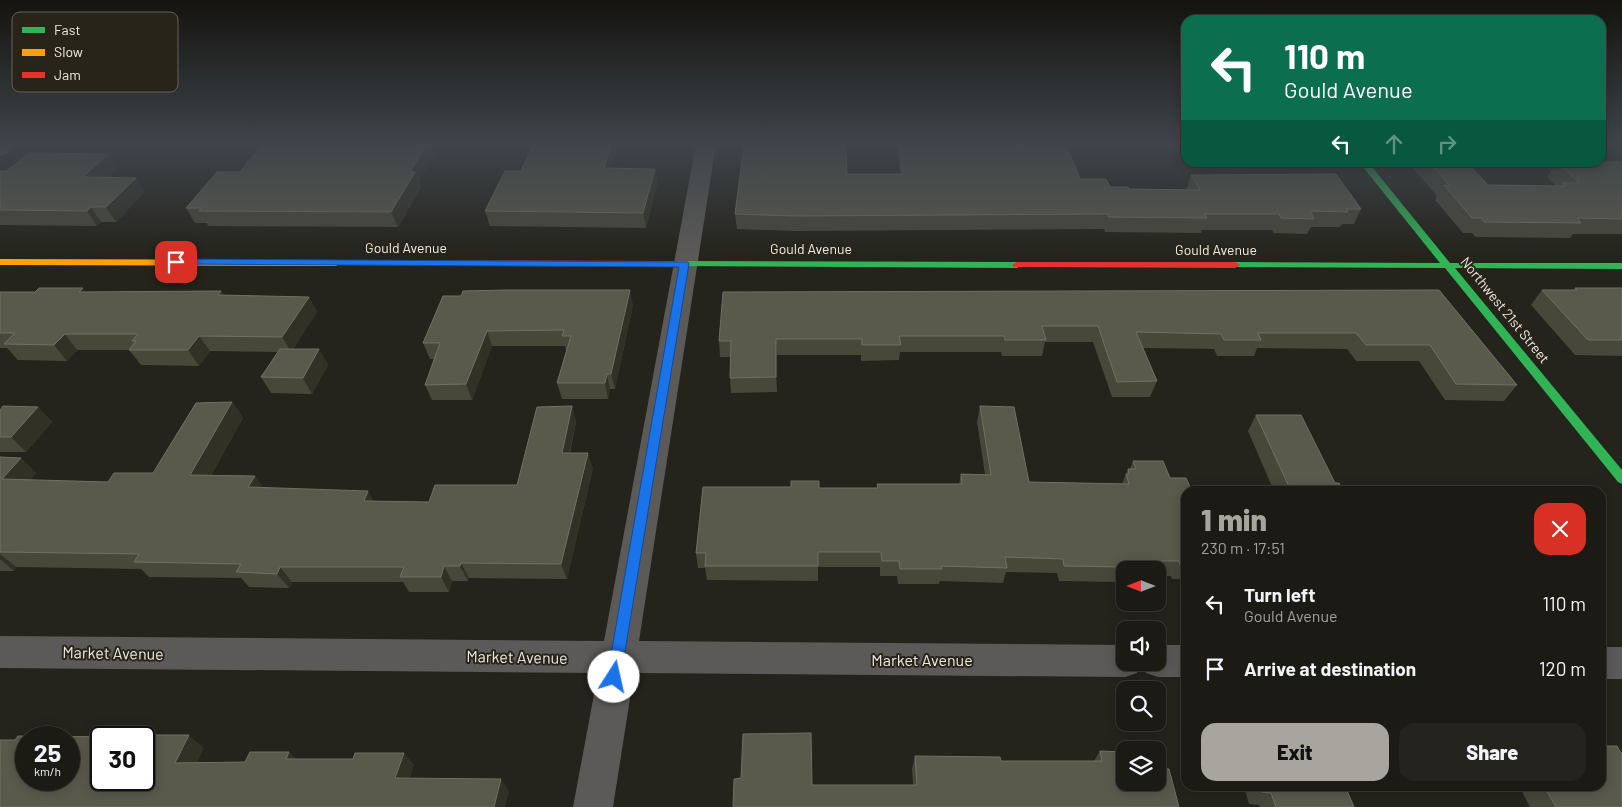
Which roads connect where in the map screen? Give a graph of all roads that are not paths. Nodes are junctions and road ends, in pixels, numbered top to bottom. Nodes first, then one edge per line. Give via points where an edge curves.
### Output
1 (699, 182) edge
2 (1379, 182) edge
3 (0, 262) edge
4 (684, 264) junction
5 (1449, 266) junction
6 (1622, 266) edge
7 (1622, 479) edge
8 (0, 652) edge
9 (618, 658) junction
10 (1116, 661) edge
11 (1166, 661) edge
12 (1181, 661) edge
13 (1606, 663) edge
14 (1622, 663) edge
15 (593, 807) edge

1 - 4 street
2 - 5 street, Northwest 21st Street
3 - 4 street, Gould Avenue
4 - 5 street, Gould Avenue
4 - 9 street
5 - 6 street, Gould Avenue
5 - 7 street, Northwest 21st Street
8 - 9 street, Market Avenue
9 - 10 street, Market Avenue
9 - 15 street
11 - 12 street
13 - 14 street

